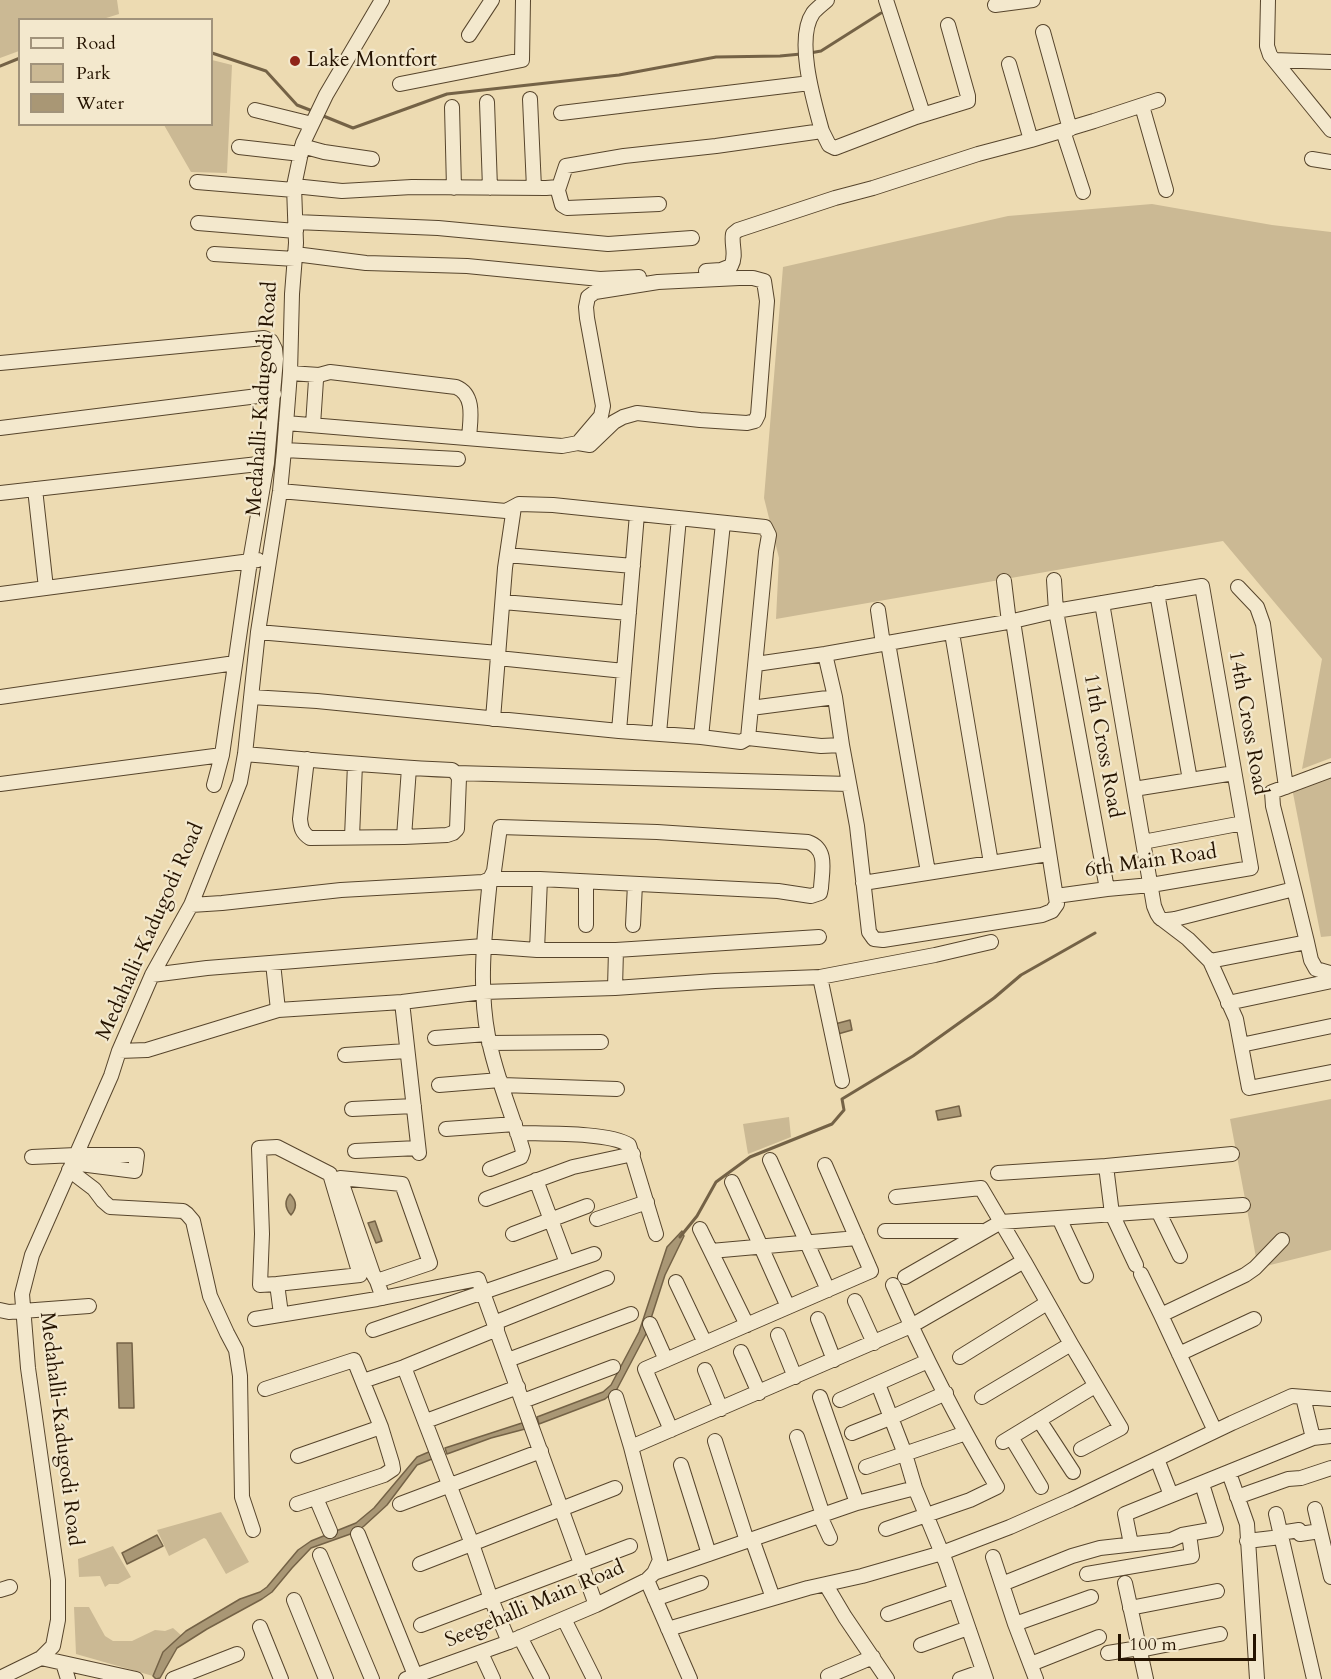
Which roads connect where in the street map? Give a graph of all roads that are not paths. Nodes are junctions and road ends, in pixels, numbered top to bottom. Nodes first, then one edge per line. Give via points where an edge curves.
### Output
1 (382, 0) edge
2 (492, 0) edge
3 (523, 0) edge
4 (827, 0) edge
5 (886, 0) edge
6 (1033, 0) edge
7 (1268, 0) edge
8 (994, 5) dead end
9 (948, 25) dead end
10 (1043, 32) dead end
11 (469, 35) dead end
12 (1274, 60) junction
13 (1331, 62) edge
14 (1009, 64) dead end
15 (810, 83) junction
16 (400, 84) dead end
17 (530, 99) dead end
18 (1158, 100) dead end
19 (487, 102) dead end
20 (1142, 106) junction
21 (452, 107) dead end
22 (1315, 109) junction
23 (1331, 109) edge
24 (255, 110) dead end
25 (561, 113) dead end
26 (923, 114) junction
27 (312, 124) junction
28 (1066, 130) junction
29 (1331, 130) edge
30 (822, 131) junction
31 (1031, 140) junction
32 (239, 147) dead end
33 (302, 150) junction
34 (372, 159) dead end
35 (1312, 159) dead end
36 (1331, 162) edge
37 (197, 182) dead end
38 (294, 188) junction
39 (454, 188) junction
40 (490, 188) junction
41 (534, 188) junction
42 (557, 188) junction
43 (1166, 190) dead end
44 (1083, 192) dead end
45 (659, 204) dead end
46 (198, 223) dead end
47 (296, 226) junction
48 (692, 237) dead end
49 (214, 254) dead end
50 (295, 256) junction
51 (0, 363) edge
52 (290, 373) junction
53 (320, 375) junction
54 (274, 394) junction
55 (286, 423) junction
56 (313, 425) junction
57 (0, 428) edge
58 (469, 438) junction
59 (578, 443) junction
60 (284, 450) junction
61 (458, 459) dead end
62 (267, 463) junction
63 (35, 489) junction
64 (280, 491) junction
65 (0, 493) edge
66 (514, 507) junction
67 (637, 514) junction
68 (679, 518) junction
69 (723, 523) junction
70 (507, 555) junction
71 (269, 558) junction
72 (250, 561) junction
73 (633, 566) junction
74 (1054, 580) dead end
75 (1004, 581) dead end
76 (1238, 587) dead end
77 (46, 588) junction
78 (1157, 593) junction
79 (0, 594) edge
80 (503, 602) junction
81 (1102, 603) junction
82 (878, 610) dead end
83 (1056, 611) junction
84 (629, 613) junction
85 (1011, 621) junction
86 (258, 632) junction
87 (952, 633) junction
88 (885, 643) junction
89 (825, 654) junction
90 (498, 655) junction
91 (235, 663) junction
92 (756, 664) junction
93 (624, 671) junction
94 (0, 697) edge
95 (251, 697) junction
96 (835, 697) junction
97 (751, 708) junction
98 (493, 719) junction
99 (619, 731) junction
100 (659, 733) junction
101 (701, 737) junction
102 (748, 738) junction
103 (842, 745) junction
104 (245, 754) junction
105 (222, 755) junction
106 (307, 759) junction
107 (355, 764) junction
108 (409, 768) junction
109 (1331, 770) edge
110 (456, 773) junction
111 (1234, 773) junction
112 (1190, 780) junction
113 (0, 784) edge
114 (849, 784) junction
115 (214, 785) dead end
116 (1286, 787) junction
117 (1134, 789) junction
118 (1243, 823) junction
119 (352, 837) junction
120 (404, 837) junction
121 (1143, 842) junction
122 (1048, 854) junction
123 (991, 863) junction
124 (1251, 868) joint
125 (928, 872) junction
126 (489, 879) junction
127 (540, 879) junction
128 (586, 882) junction
129 (863, 883) junction
130 (635, 884) junction
131 (1151, 885) junction
132 (1107, 889) junction
133 (1294, 889) junction
134 (1056, 896) junction
135 (191, 905) junction
136 (1163, 920) junction
137 (586, 925) dead end
138 (633, 925) dead end
139 (819, 937) dead end
140 (991, 942) dead end
141 (1307, 942) junction
142 (483, 946) junction
143 (537, 950) junction
144 (615, 950) junction
145 (1210, 961) junction
146 (273, 963) junction
147 (1331, 974) edge
148 (152, 975) junction
149 (820, 976) junction
150 (615, 988) junction
151 (483, 992) junction
152 (402, 1002) junction
153 (1228, 1003) junction
154 (278, 1011) junction
155 (1331, 1026) edge
156 (435, 1038) dead end
157 (488, 1038) junction
158 (601, 1042) dead end
159 (1241, 1045) junction
160 (407, 1051) junction
161 (119, 1052) junction
162 (345, 1055) dead end
163 (1331, 1072) edge
164 (842, 1081) dead end
165 (501, 1083) junction
166 (439, 1085) dead end
167 (617, 1089) dead end
168 (414, 1106) junction
169 (352, 1109) dead end
170 (516, 1128) junction
171 (446, 1129) dead end
172 (356, 1150) dead end
173 (633, 1154) junction
174 (1232, 1154) dead end
175 (32, 1157) dead end
176 (770, 1160) dead end
177 (72, 1162) junction
178 (825, 1165) dead end
179 (1106, 1166) junction
180 (490, 1169) dead end
181 (998, 1173) dead end
182 (536, 1180) junction
183 (732, 1182) dead end
184 (896, 1197) dead end
185 (486, 1199) dead end
186 (647, 1202) junction
187 (1243, 1205) dead end
188 (587, 1206) dead end
189 (1158, 1211) junction
190 (1112, 1214) junction
191 (1059, 1218) junction
192 (597, 1219) dead end
193 (551, 1220) junction
194 (1001, 1222) junction
195 (700, 1229) dead end
196 (885, 1231) dead end
197 (984, 1231) junction
198 (513, 1234) dead end
199 (656, 1234) dead end
200 (857, 1238) junction
201 (1282, 1240) dead end
202 (806, 1242) junction
203 (761, 1246) junction
204 (711, 1251) junction
205 (594, 1254) dead end
206 (1180, 1256) dead end
207 (1024, 1261) junction
208 (567, 1263) junction
209 (905, 1276) dead end
210 (1086, 1276) dead end
211 (607, 1278) dead end
212 (377, 1281) junction
213 (676, 1282) dead end
214 (277, 1284) junction
215 (893, 1285) dead end
216 (828, 1290) junction
217 (483, 1291) junction
218 (383, 1298) junction
219 (855, 1301) dead end
220 (1047, 1303) junction
221 (89, 1306) dead end
222 (788, 1307) junction
223 (0, 1310) edge
224 (23, 1311) junction
225 (281, 1314) junction
226 (631, 1314) dead end
227 (1161, 1315) junction
228 (255, 1319) dead end
229 (818, 1319) dead end
230 (1254, 1319) dead end
231 (650, 1324) dead end
232 (747, 1325) junction
233 (495, 1326) junction
234 (911, 1326) junction
235 (373, 1329) dead end
236 (778, 1335) dead end
237 (705, 1343) junction
238 (874, 1343) junction
239 (1071, 1344) junction
240 (741, 1352) dead end
241 (1179, 1354) junction
242 (960, 1357) dead end
243 (508, 1360) junction
244 (666, 1360) junction
245 (834, 1360) junction
246 (928, 1360) junction
247 (404, 1367) junction
248 (613, 1367) dead end
249 (705, 1370) dead end
250 (795, 1377) junction
251 (363, 1381) junction
252 (878, 1384) junction
253 (1095, 1386) junction
254 (518, 1387) junction
255 (265, 1389) dead end
256 (759, 1393) junction
257 (946, 1393) junction
258 (616, 1397) dead end
259 (982, 1397) dead end
260 (1303, 1397) junction
261 (820, 1398) dead end
262 (1331, 1399) edge
263 (840, 1400) dead end
264 (523, 1401) junction
265 (721, 1409) junction
266 (890, 1418) junction
267 (1039, 1420) junction
268 (426, 1421) junction
269 (381, 1428) junction
270 (672, 1430) junction
271 (1215, 1431) junction
272 (966, 1432) junction
273 (852, 1433) dead end
274 (1331, 1436) edge
275 (797, 1437) dead end
276 (1313, 1438) junction
277 (715, 1441) dead end
278 (631, 1447) junction
279 (1081, 1449) dead end
280 (541, 1451) junction
281 (905, 1454) junction
282 (298, 1456) dead end
283 (1157, 1459) junction
284 (681, 1465) dead end
285 (866, 1467) dead end
286 (1331, 1468) edge
287 (1073, 1472) dead end
288 (1228, 1473) junction
289 (1202, 1484) junction
290 (449, 1485) junction
291 (1041, 1487) dead end
292 (615, 1488) dead end
293 (915, 1488) junction
294 (1171, 1495) junction
295 (1237, 1497) junction
296 (316, 1498) junction
297 (857, 1503) junction
298 (297, 1504) dead end
299 (400, 1504) dead end
300 (562, 1509) junction
301 (1315, 1509) dead end
302 (927, 1514) junction
303 (1276, 1514) dead end
304 (822, 1515) junction
305 (253, 1530) dead end
306 (886, 1530) dead end
307 (330, 1531) dead end
308 (1320, 1531) junction
309 (358, 1534) dead end
310 (1188, 1534) junction
311 (1281, 1535) junction
312 (830, 1538) dead end
313 (750, 1540) junction
314 (1247, 1541) junction
315 (472, 1544) junction
316 (1131, 1544) junction
317 (630, 1546) dead end
318 (942, 1553) junction
319 (709, 1554) junction
320 (320, 1556) dead end
321 (993, 1557) dead end
322 (581, 1563) junction
323 (420, 1564) dead end
324 (1087, 1574) dead end
325 (1331, 1576) edge
326 (650, 1577) junction
327 (701, 1583) dead end
328 (1125, 1583) dead end
329 (826, 1584) junction
330 (1002, 1584) junction
331 (955, 1591) junction
332 (1217, 1591) dead end
333 (1091, 1597) dead end
334 (773, 1598) junction
335 (491, 1599) junction
336 (655, 1599) junction
337 (294, 1600) dead end
338 (597, 1605) junction
339 (1130, 1608) junction
340 (888, 1614) dead end
341 (564, 1619) junction
342 (1016, 1624) junction
343 (421, 1625) dead end
344 (260, 1627) dead end
345 (968, 1628) junction
346 (668, 1629) junction
347 (1220, 1634) dead end
348 (1099, 1637) dead end
349 (514, 1640) junction
350 (921, 1645) dead end
351 (1139, 1649) junction
352 (481, 1653) junction
353 (1108, 1653) dead end
354 (237, 1654) dead end
355 (873, 1657) junction
356 (41, 1658) junction
357 (63, 1663) junction
358 (1031, 1664) junction
359 (985, 1675) edge
360 (828, 1676) dead end
361 (416, 1677) edge
362 (0, 1678) edge
363 (68, 1679) edge
364 (136, 1679) edge
365 (173, 1679) edge
366 (281, 1679) edge
367 (326, 1679) edge
368 (372, 1679) edge
369 (493, 1679) edge
370 (542, 1679) edge
371 (594, 1679) edge
372 (690, 1679) edge
373 (887, 1679) edge
374 (960, 1679) edge
375 (1036, 1679) edge
376 (1146, 1679) edge
377 (1257, 1679) edge
378 (1314, 1679) edge

1 - 27 street, Medahalli-Kadugodi Road
2 - 11 street
3 - 16 street via 522,60
4 - 15 street via 813,12 805,37
5 - 26 street
6 - 8 street
7 - 12 street via 1267,46
9 - 26 street via 968,101
10 - 28 street
12 - 13 street
12 - 22 street
14 - 31 street
15 - 25 street
15 - 30 street
17 - 41 street
18 - 20 street
19 - 40 street
20 - 28 street
20 - 43 street
21 - 39 street
22 - 23 street
22 - 29 street
24 - 27 street
26 - 30 street via 835,148
27 - 33 street, Medahalli-Kadugodi Road
28 - 31 street
28 - 44 street
30 - 42 street via 574,164 566,166
31 - 50 street via 738,230 732,241 734,261 720,270 600,279
32 - 33 street
33 - 34 street
33 - 38 street, Medahalli-Kadugodi Road
35 - 36 street
37 - 38 street
38 - 39 street
38 - 47 street, Medahalli-Kadugodi Road
39 - 40 street
40 - 41 street
41 - 42 street
42 - 45 street via 562,205 570,208
46 - 47 street
47 - 48 street via 438,228 608,244
47 - 50 street, Medahalli-Kadugodi Road
49 - 50 street
50 - 52 street, Medahalli-Kadugodi Road
51 - 54 street via 264,338 272,341 275,348
52 - 53 street
52 - 55 street, Medahalli-Kadugodi Road
53 - 56 street via 316,380
53 - 58 street via 330,372 463,389 470,408
54 - 57 street
54 - 62 street
55 - 56 street
55 - 60 street, Medahalli-Kadugodi Road
56 - 58 street
58 - 59 street via 562,446
59 - 59 street via 590,445 614,422 637,413 755,421 767,301 764,281 739,278 658,282 595,292 588,297 587,318 603,406 601,416
60 - 61 street
60 - 64 street, Medahalli-Kadugodi Road
62 - 63 street
62 - 72 street
63 - 65 street
63 - 77 street
64 - 66 street via 506,511
64 - 71 street, Medahalli-Kadugodi Road
66 - 67 street via 553,505
66 - 70 street
67 - 68 street
67 - 73 street
68 - 69 street
68 - 100 street
69 - 92 street via 765,527 769,535
69 - 101 street
70 - 73 street
70 - 80 street
71 - 72 street
71 - 86 street, Medahalli-Kadugodi Road
72 - 77 street
72 - 91 street
73 - 84 street
74 - 83 street, 11th Cross Road
75 - 85 street
76 - 116 street via 1257,607 1263,624
77 - 79 street
78 - 81 street
78 - 111 street, 14th Cross Road via 1202,586
78 - 112 street
80 - 84 street
80 - 90 street
81 - 83 street
81 - 117 street
82 - 88 street
83 - 85 street
83 - 132 street, 11th Cross Road
84 - 93 street
85 - 87 street
85 - 122 street
86 - 90 street
86 - 95 street, Medahalli-Kadugodi Road
87 - 88 street
87 - 123 street
88 - 89 street
88 - 125 street
89 - 92 street
89 - 96 street
90 - 93 street
90 - 98 street
91 - 94 street
91 - 105 street
92 - 97 street
93 - 99 street
95 - 98 street
95 - 104 street, Medahalli-Kadugodi Road
96 - 97 street
96 - 103 street
97 - 102 street
98 - 99 street
99 - 100 street
100 - 101 street
101 - 102 street via 741,742
102 - 103 street
103 - 114 street
104 - 106 street
104 - 135 street, Medahalli-Kadugodi Road via 240,782
105 - 113 street
105 - 115 street
106 - 107 street
106 - 119 street via 301,829 310,838
107 - 108 street
107 - 119 street
108 - 110 street
108 - 120 street
109 - 116 street
110 - 114 street
110 - 120 street via 457,829 447,835
111 - 112 street
111 - 118 street, 14th Cross Road
112 - 117 street
114 - 129 street
116 - 133 street via 1272,792 1273,806
117 - 121 street
118 - 121 street
118 - 124 street, 14th Cross Road
119 - 120 street
121 - 131 street
122 - 123 street
122 - 134 street
123 - 125 street
124 - 131 street, 6th Main Road
125 - 129 street
126 - 127 street
126 - 130 street via 494,871 500,827 808,842 822,853 820,892 811,896
126 - 135 street
126 - 142 street
127 - 128 street
127 - 143 street
128 - 130 street
128 - 137 street
129 - 134 street via 869,932 873,939 883,940 1042,915 1052,911 1057,904
130 - 138 street
131 - 132 street, 6th Main Road
131 - 136 street via 1154,906
132 - 134 street, 6th Main Road
133 - 136 street
133 - 141 street
135 - 148 street, Medahalli-Kadugodi Road
136 - 145 street
139 - 144 street
140 - 149 street
141 - 145 street
141 - 147 street via 1316,969
142 - 143 street
142 - 146 street
142 - 151 street
143 - 144 street
144 - 150 street
145 - 153 street
146 - 148 street
146 - 154 street
147 - 153 street
148 - 161 street, Medahalli-Kadugodi Road
149 - 150 street
149 - 164 street
150 - 151 street
151 - 152 street
151 - 157 street
152 - 154 street
152 - 160 street
153 - 159 street via 1236,1018
154 - 161 street via 147,1050
155 - 159 street
156 - 157 street
157 - 158 street
157 - 165 street
159 - 163 street via 1249,1088
160 - 162 street
160 - 168 street
161 - 177 street, Medahalli-Kadugodi Road
165 - 166 street
165 - 167 street
165 - 170 street
168 - 169 street
168 - 172 street via 419,1151
170 - 171 street
170 - 173 street via 622,1140
170 - 180 street via 521,1157
173 - 182 street
173 - 186 street
174 - 179 street
175 - 177 street
176 - 202 street
177 - 177 street via 137,1155 135,1171
177 - 224 street, Medahalli-Kadugodi Road via 32,1255 22,1294
177 - 305 street via 110,1207 183,1211 193,1221 210,1296 236,1350 242,1497
178 - 200 street
179 - 181 street
179 - 190 street
182 - 185 street
182 - 193 street
183 - 203 street
184 - 194 street via 981,1188
186 - 192 street
186 - 199 street
187 - 189 street
188 - 193 street
189 - 190 street
189 - 206 street
190 - 191 street
190 - 227 street
191 - 194 street
191 - 210 street
193 - 198 street
193 - 208 street
194 - 197 street
194 - 207 street
195 - 204 street
196 - 197 street
197 - 209 street
200 - 202 street
200 - 216 street via 871,1271
201 - 227 street via 1245,1275
202 - 203 street
202 - 216 street
203 - 204 street
203 - 222 street
204 - 232 street
205 - 208 street
207 - 220 street
207 - 234 street
208 - 217 street
211 - 233 street
212 - 212 street via 429,1263 402,1184 340,1178
212 - 218 street
213 - 237 street
214 - 214 street via 260,1285 259,1148 277,1147 330,1174 360,1275
214 - 225 street
215 - 234 street
216 - 222 street
217 - 218 street via 478,1279
217 - 233 street
217 - 235 street
218 - 225 street
219 - 238 street
220 - 239 street
220 - 242 street
221 - 224 street
222 - 232 street
223 - 224 street
224 - 356 street, Medahalli-Kadugodi Road via 58,1580 58,1620 53,1646
225 - 228 street
226 - 243 street
227 - 241 street
229 - 245 street
230 - 241 street
231 - 244 street
232 - 237 street
233 - 243 street
233 - 247 street
234 - 238 street
234 - 246 street
236 - 250 street
237 - 244 street
238 - 245 street
239 - 253 street
239 - 259 street
240 - 256 street
241 - 271 street
243 - 254 street
244 - 270 street via 645,1369
245 - 250 street
246 - 252 street
246 - 257 street
247 - 251 street
247 - 268 street
248 - 264 street
249 - 265 street
250 - 256 street
251 - 255 street via 354,1360
251 - 269 street
252 - 263 street
252 - 266 street
253 - 267 street
253 - 279 street via 1121,1428
254 - 264 street
254 - 268 street
256 - 265 street
257 - 266 street
257 - 272 street
258 - 278 street
260 - 262 street
260 - 271 street via 1292,1396
260 - 276 street
261 - 297 street
264 - 280 street
265 - 270 street
266 - 273 street
266 - 281 street
267 - 287 street
267 - 291 street via 1007,1440
268 - 290 street
269 - 282 street
269 - 296 street via 393,1469
270 - 278 street
271 - 283 street
272 - 281 street
272 - 302 street via 997,1487
274 - 276 street
275 - 304 street
276 - 288 street
277 - 313 street
278 - 326 street via 660,1560
280 - 290 street
280 - 300 street
281 - 285 street
281 - 293 street
283 - 294 street
283 - 318 street via 1010,1527
284 - 319 street
286 - 295 street
288 - 289 street
288 - 295 street
289 - 294 street
289 - 310 street via 1216,1529
290 - 299 street
290 - 315 street
292 - 300 street
293 - 297 street
293 - 302 street
294 - 316 street via 1125,1514
295 - 314 street via 1247,1524
296 - 298 street
296 - 307 street
297 - 304 street
300 - 315 street
300 - 322 street
301 - 308 street
302 - 306 street
302 - 318 street
303 - 311 street
304 - 312 street
304 - 313 street
308 - 311 street via 1300,1534 1299,1530
308 - 325 street
309 - 361 street
310 - 316 street
310 - 324 street via 1192,1556
311 - 314 street
311 - 378 street
313 - 319 street
313 - 334 street
314 - 377 street
315 - 323 street
315 - 335 street
316 - 330 street via 1072,1556
317 - 322 street
318 - 329 street
318 - 331 street
319 - 326 street
320 - 368 street
321 - 330 street
322 - 335 street
322 - 338 street
326 - 336 street, Seegehalli Main Road
326 - 338 street, Seegehalli Main Road
327 - 336 street
328 - 339 street
329 - 334 street
329 - 355 street
330 - 342 street
331 - 340 street
331 - 345 street
332 - 339 street
333 - 342 street
334 - 346 street
335 - 343 street
335 - 349 street
336 - 346 street, Seegehalli Main Road
337 - 367 street
338 - 341 street, Seegehalli Main Road
339 - 351 street
341 - 349 street, Seegehalli Main Road
341 - 371 street
342 - 358 street
344 - 366 street
345 - 350 street
345 - 359 street
346 - 372 street, Seegehalli Main Road
347 - 351 street
348 - 358 street
349 - 352 street, Seegehalli Main Road
349 - 370 street
351 - 353 street
351 - 376 street
352 - 361 street, Seegehalli Main Road
352 - 369 street
354 - 365 street
355 - 360 street
355 - 373 street
356 - 357 street
356 - 362 street
357 - 363 street
357 - 364 street
358 - 375 street
359 - 374 street

